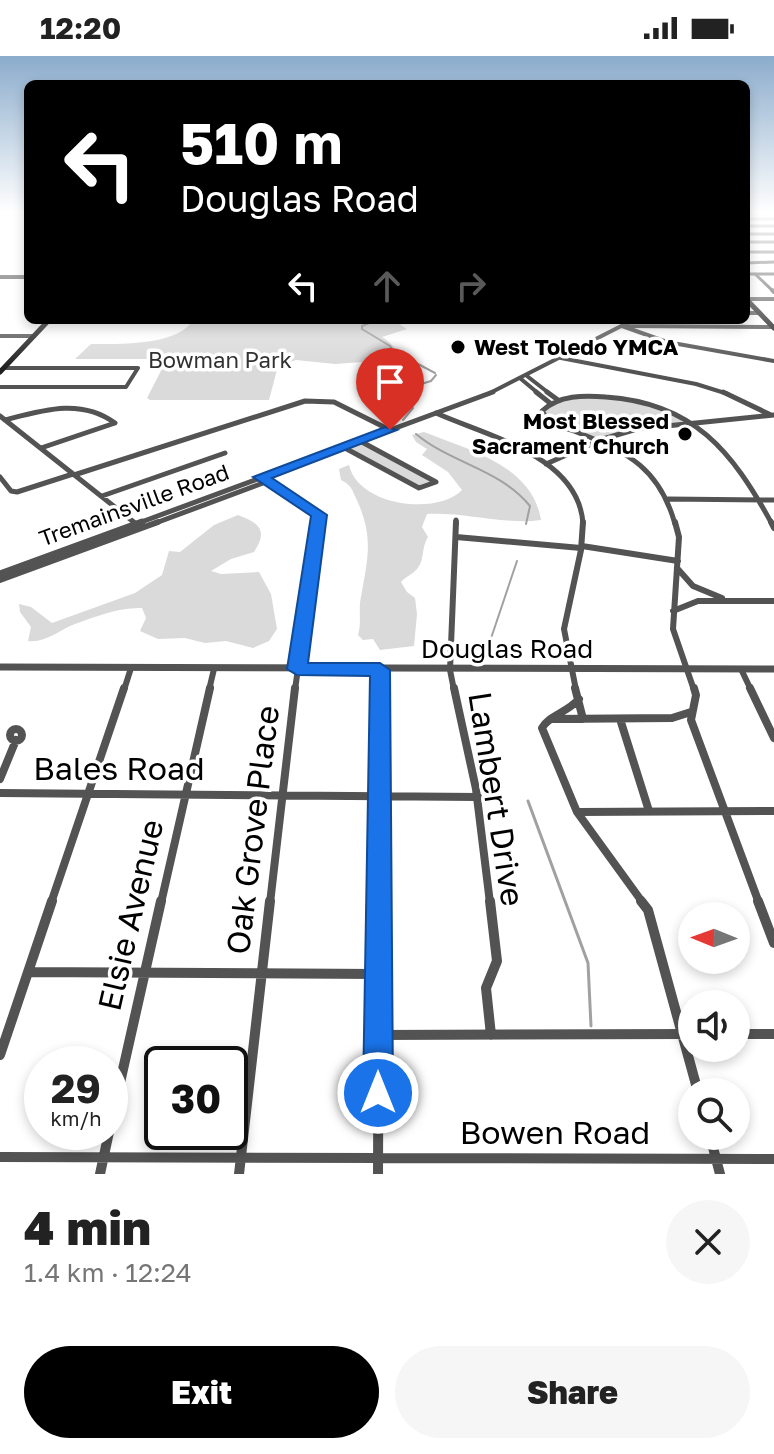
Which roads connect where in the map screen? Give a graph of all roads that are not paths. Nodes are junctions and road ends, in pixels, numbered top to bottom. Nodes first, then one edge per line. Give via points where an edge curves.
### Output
1 (750, 274) edge
2 (755, 274) junction
3 (774, 274) edge
4 (0, 277) edge
5 (24, 277) edge
6 (774, 292) edge
7 (750, 299) edge
8 (774, 299) edge
9 (750, 303) edge
10 (750, 313) edge
11 (759, 313) junction
12 (45, 324) edge
13 (626, 324) edge
14 (635, 324) edge
15 (622, 326) junction
16 (774, 328) edge
17 (641, 329) junction
18 (0, 336) edge
19 (34, 336) junction
20 (561, 358) junction
21 (774, 361) edge
22 (1, 371) edge
23 (524, 378) junction
24 (0, 387) edge
25 (554, 402) junction
26 (436, 413) junction
27 (773, 416) edge
28 (2, 418) edge
29 (695, 422) junction
30 (390, 430) junction
31 (600, 440) junction
32 (360, 441) junction
33 (343, 447) junction
34 (41, 448) junction
35 (225, 453) dead end
36 (546, 464) junction
37 (74, 475) junction
38 (0, 477) edge
39 (262, 480) junction
40 (102, 496) junction
41 (668, 499) junction
42 (759, 500) junction
43 (774, 500) edge
44 (456, 520) dead end
45 (135, 523) junction
46 (774, 528) edge
47 (456, 537) junction
48 (582, 547) junction
49 (677, 564) junction
50 (0, 574) edge
51 (0, 580) edge
52 (741, 601) junction
53 (774, 601) edge
54 (673, 611) junction
55 (0, 667) edge
56 (131, 668) junction
57 (214, 669) junction
58 (297, 669) junction
59 (572, 669) junction
60 (686, 669) junction
61 (741, 669) junction
62 (774, 669) edge
63 (380, 670) junction
64 (450, 670) junction
65 (579, 699) junction
66 (691, 712) junction
67 (550, 719) junction
68 (583, 719) junction
69 (620, 719) junction
70 (774, 738) edge
71 (16, 740) dead end
72 (0, 779) edge
73 (0, 793) edge
74 (89, 793) junction
75 (186, 794) junction
76 (282, 794) junction
77 (381, 795) junction
78 (478, 797) junction
79 (649, 811) junction
80 (727, 811) junction
81 (774, 811) edge
82 (577, 812) junction
83 (774, 943) edge
84 (144, 971) junction
85 (263, 971) junction
86 (28, 972) junction
87 (378, 974) junction
88 (678, 1005) edge
89 (678, 1034) edge
90 (750, 1034) edge
91 (774, 1034) edge
92 (377, 1035) junction
93 (491, 1035) junction
94 (128, 1046) edge
95 (0, 1055) edge
96 (105, 1150) edge
97 (714, 1150) edge
98 (0, 1157) edge
99 (103, 1158) junction
100 (241, 1158) junction
101 (716, 1158) junction
102 (378, 1159) junction
103 (774, 1159) edge
104 (100, 1174) edge
105 (239, 1174) edge
106 (378, 1174) edge
107 (720, 1174) edge

1 - 2 street
2 - 3 street
2 - 6 street
4 - 5 main road
7 - 8 street
9 - 11 main road
10 - 11 street
11 - 16 main road
12 - 19 main road
13 - 15 street, Tremainsville Road
14 - 17 street
15 - 17 street
15 - 20 street, Tremainsville Road
16 - 17 street
17 - 21 street via 667,342
18 - 19 street
19 - 22 main road
20 - 23 street, Tremainsville Road
20 - 27 street via 703,384
22 - 24 street via 138,368 126,387
23 - 25 street
23 - 26 street, Tremainsville Road
25 - 29 street via 585,396 625,398 661,406
25 - 31 street via 542,411 548,421
26 - 30 street, Tremainsville Road
26 - 36 street
27 - 29 street
28 - 34 street
28 - 34 street via 84,408 97,409 114,422
29 - 31 street
29 - 42 street
30 - 32 street, Tremainsville Road
30 - 37 street via 331,401 298,402
31 - 36 street
31 - 41 street via 644,466
32 - 33 street, Tremainsville Road
32 - 33 street via 436,482 419,488
33 - 39 street, Tremainsville Road
34 - 37 street
35 - 40 street
36 - 48 street via 577,495
37 - 38 street via 17,492
37 - 40 street
39 - 45 street, Tremainsville Road
39 - 51 street
39 - 58 street, Oak Grove Place via 319,515
40 - 45 street
41 - 42 street
41 - 49 street via 678,532
42 - 43 street
42 - 46 street
44 - 47 street, Lambert Drive
45 - 50 street, Tremainsville Road
47 - 48 street
47 - 64 street, Lambert Drive
48 - 49 street
48 - 59 street via 564,625
49 - 52 street via 697,589
49 - 54 street
52 - 53 street
52 - 54 street via 694,602
54 - 60 street via 675,639
55 - 56 street, Douglas Road
56 - 57 street, Douglas Road
56 - 74 street
57 - 58 street, Douglas Road
57 - 75 street, Elsie Avenue
58 - 63 street, Douglas Road
58 - 76 street, Oak Grove Place
59 - 60 street, Douglas Road
59 - 64 street, Douglas Road
59 - 65 street
60 - 61 street, Douglas Road
60 - 66 street via 696,698
61 - 62 street, Douglas Road
61 - 70 street
63 - 64 street, Douglas Road
63 - 77 street
64 - 78 street, Lambert Drive
65 - 67 street
65 - 68 street
66 - 69 street via 675,718
66 - 80 street
67 - 68 street
67 - 82 street via 542,728
68 - 69 street
69 - 79 street
71 - 72 street
73 - 74 street, Bales Road
74 - 75 street, Bales Road
74 - 86 street
75 - 76 street, Bales Road
75 - 84 street, Elsie Avenue
76 - 77 street, Bales Road
76 - 85 street, Oak Grove Place
77 - 78 street, Bales Road
77 - 87 street
78 - 93 street, Lambert Drive via 497,961 486,988
79 - 80 street
79 - 82 street
80 - 81 street
80 - 83 street
82 - 88 street via 648,910
84 - 85 street
84 - 86 street
84 - 94 street, Elsie Avenue
85 - 87 street
85 - 100 street, Oak Grove Place
86 - 95 street
87 - 92 street
89 - 93 street
90 - 91 street
92 - 93 street
92 - 102 street
96 - 99 street, Elsie Avenue
97 - 101 street
98 - 99 street, Bowen Road
99 - 100 street, Bowen Road
99 - 104 street, Elsie Avenue
100 - 102 street, Bowen Road
100 - 105 street, Oak Grove Place
101 - 102 street, Bowen Road
101 - 103 street, Bowen Road
101 - 107 street
102 - 106 street

